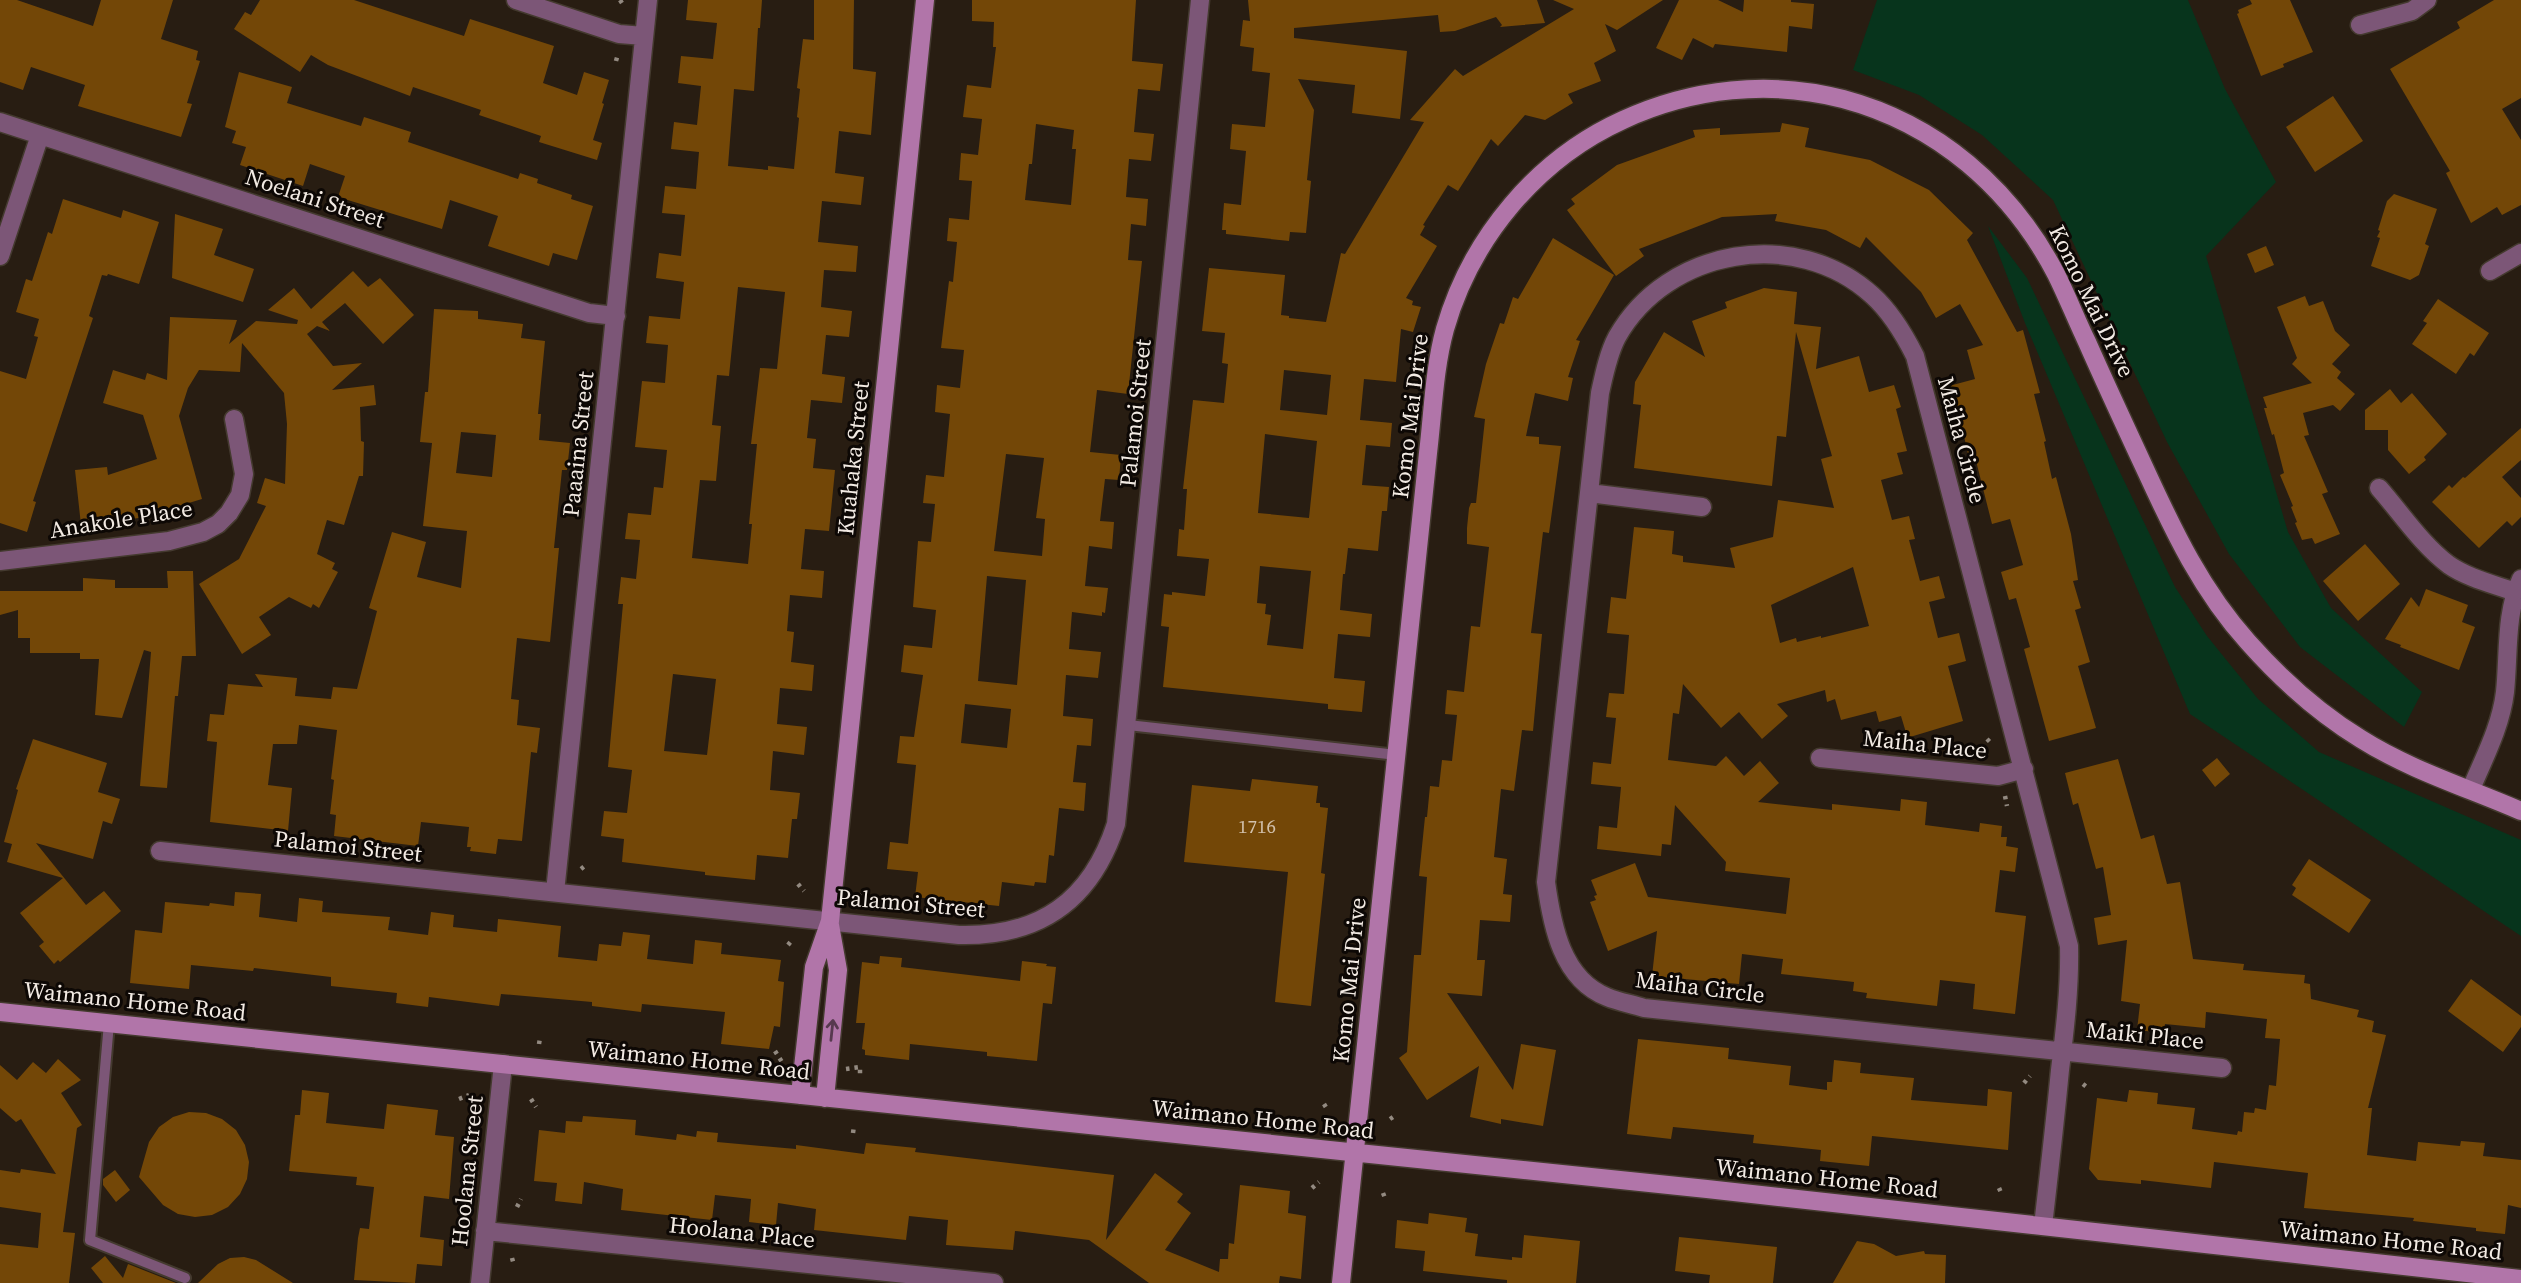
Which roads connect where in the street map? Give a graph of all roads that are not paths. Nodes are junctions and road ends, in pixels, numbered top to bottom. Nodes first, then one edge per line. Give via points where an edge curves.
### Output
1 (516, 0) edge
2 (648, 0) edge
3 (925, 0) edge
4 (1200, 0) edge
5 (2427, 0) edge
6 (2360, 25) dead end
7 (644, 36) junction
8 (0, 122) edge
9 (40, 135) junction
10 (2521, 253) edge
11 (0, 256) edge
12 (2490, 271) dead end
13 (616, 316) junction
14 (234, 419) dead end
15 (2379, 488) dead end
16 (1589, 493) junction
17 (1702, 507) dead end
18 (0, 561) edge
19 (2518, 585) edge
20 (1128, 726) junction
21 (1397, 755) junction
22 (1820, 758) dead end
23 (2024, 769) junction
24 (2471, 789) junction
25 (2521, 811) edge
26 (160, 850) dead end
27 (555, 892) junction
28 (830, 921) junction
29 (0, 1012) edge
30 (109, 1023) junction
31 (2062, 1052) junction
32 (503, 1064) junction
33 (2222, 1068) dead end
34 (800, 1095) junction
35 (825, 1098) junction
36 (1355, 1153) junction
37 (2043, 1226) junction
38 (485, 1231) junction
39 (2450, 1277) edge
40 (185, 1278) dead end
41 (2521, 1279) edge
42 (480, 1283) edge
43 (994, 1283) edge
44 (1341, 1283) edge

1 - 7 street via 619,34
2 - 7 street, Paaaina Street
3 - 28 main road, Kuahaka Street
4 - 20 street, Palamoi Street
5 - 6 street via 2412,11
7 - 13 street, Paaaina Street
8 - 9 street, Noelani Street
9 - 11 street
9 - 13 street, Noelani Street via 589,313
10 - 12 street
13 - 27 street, Paaaina Street
14 - 18 street, Anakole Place via 244,474 240,495 218,524 169,541
15 - 19 street via 2449,565 2468,575
16 - 17 street
16 - 23 street, Maiha Circle via 1600,393 1617,337 1636,311 1671,279 1712,261 1763,253 1817,263 1844,276 1871,294 1888,313 1915,356
16 - 31 street, Maiha Circle via 1546,883 1551,922 1573,969 1607,998 1644,1008
19 - 24 street via 2497,729
20 - 21 lane
20 - 28 street, Palamoi Street via 1109,848 1091,879 1051,915 1026,927 983,936
21 - 24 main road, Komo Mai Drive via 1437,369 1457,295 1484,242 1537,178 1588,138 1619,121 1706,94 1791,90 1860,104 1894,118 1949,148 1995,187 2030,230 2055,273 2177,539 2229,620 2285,680 2341,725 2388,754
21 - 36 main road, Komo Mai Drive
22 - 23 street, Maiha Place via 1998,776
23 - 31 street, Maiha Circle via 2069,946
24 - 25 main road, Komo Mai Drive
26 - 27 street, Palamoi Street
27 - 28 street, Palamoi Street
28 - 34 main road, Kuahaka Street via 814,967
35 -> 28 main road, Kuahaka Street via 838,970
29 - 30 main road, Waimano Home Road
30 - 32 main road, Waimano Home Road
30 - 40 lane via 90,1240
31 - 33 street, Maiki Place
31 - 37 street, Maiha Circle
32 - 34 main road, Waimano Home Road
32 - 38 street, Hoolana Street
34 - 35 main road, Waimano Home Road
35 - 36 main road, Waimano Home Road
36 - 37 main road, Waimano Home Road
36 - 44 main road, Komo Mai Drive
37 - 39 main road, Waimano Home Road
38 - 42 street, Hoolana Street
38 - 43 street, Hoolana Place
39 - 41 main road, Waimano Home Road

